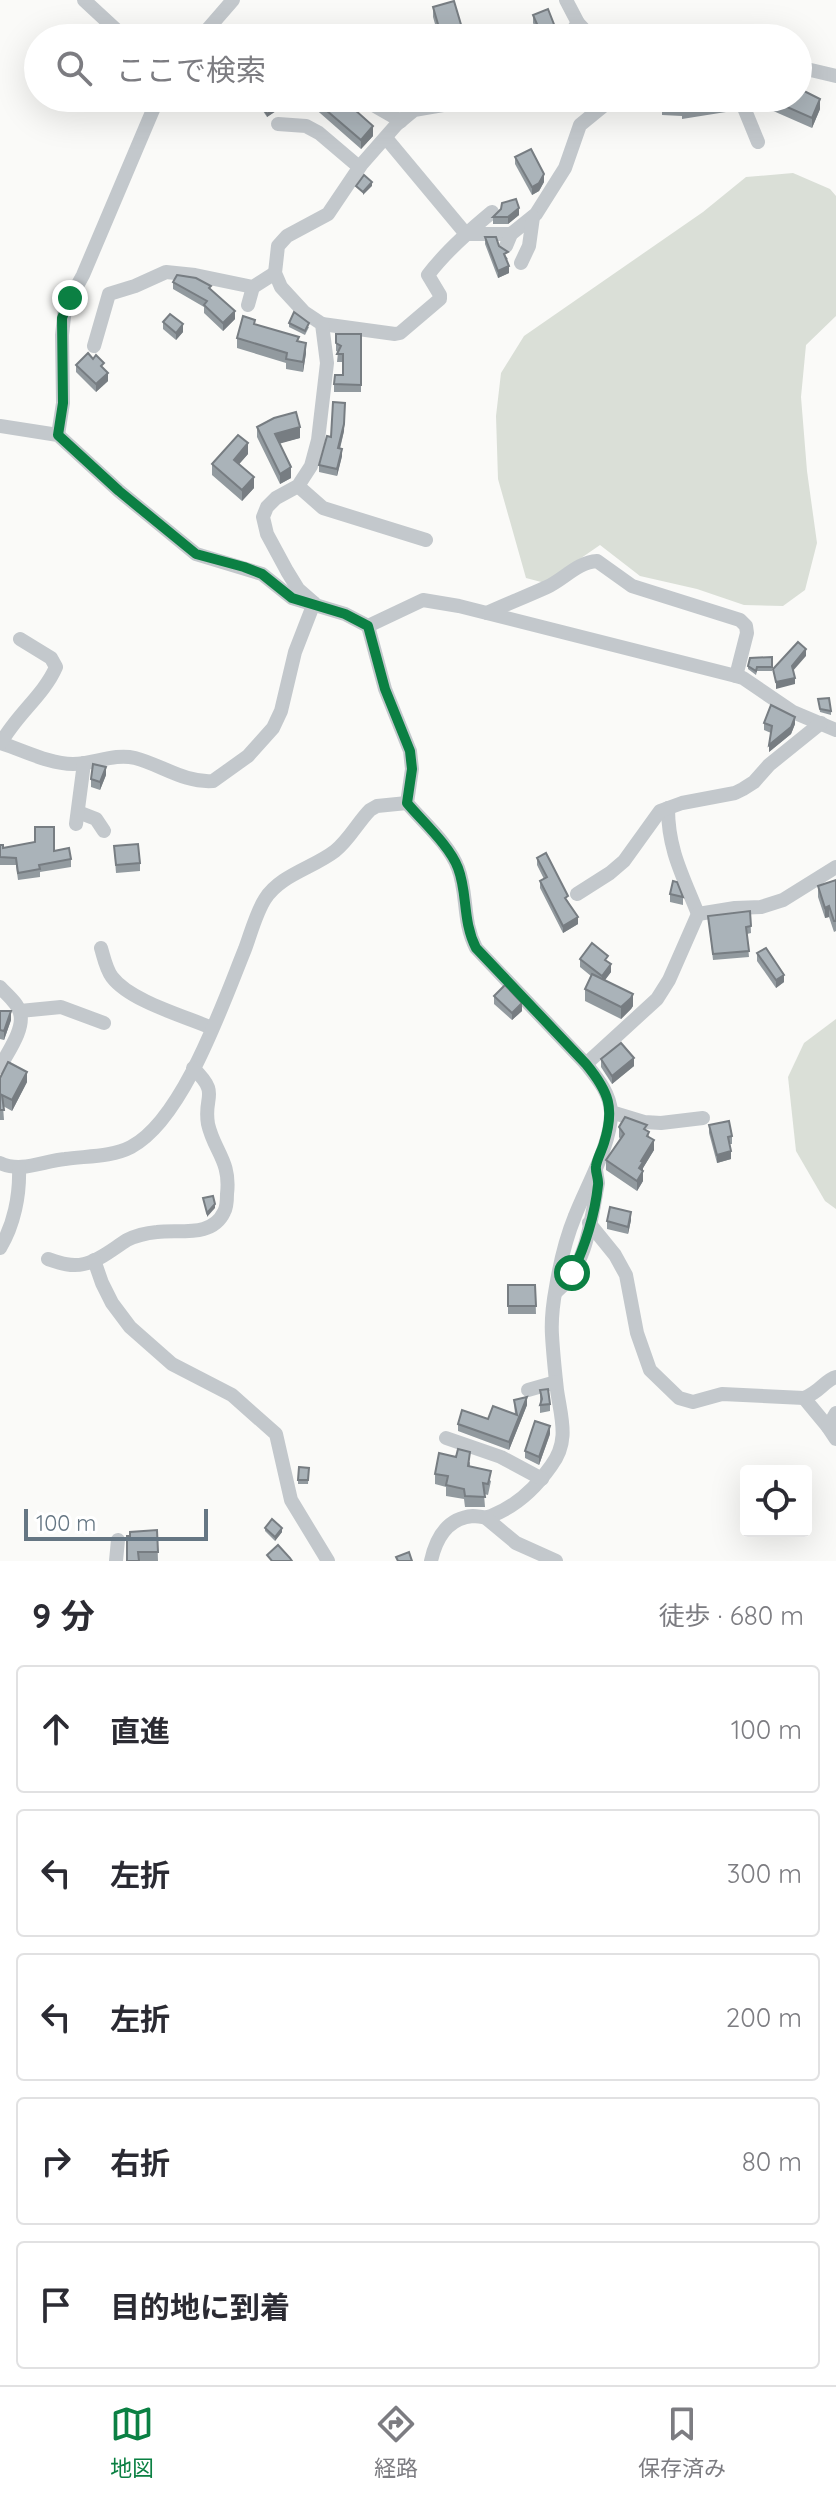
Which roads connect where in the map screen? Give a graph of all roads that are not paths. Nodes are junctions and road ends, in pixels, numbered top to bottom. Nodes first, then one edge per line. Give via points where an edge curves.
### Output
1 (84, 0) edge
2 (233, 0) edge
3 (566, 0) edge
4 (578, 23) edge
5 (110, 24) edge
6 (212, 24) edge
7 (812, 70) edge
8 (836, 76) edge
9 (152, 112) edge
10 (385, 112) edge
11 (412, 112) edge
12 (596, 112) edge
13 (746, 112) edge
14 (401, 121) junction
15 (278, 124) dead end
16 (386, 138) junction
17 (758, 142) dead end
18 (359, 167) junction
19 (562, 171) junction
20 (545, 172) edge
21 (492, 212) dead end
22 (533, 217) junction
23 (466, 234) junction
24 (521, 263) dead end
25 (275, 273) junction
26 (253, 287) junction
27 (248, 305) dead end
28 (322, 324) junction
29 (94, 346) dead end
30 (0, 426) edge
31 (58, 435) junction
32 (298, 486) junction
33 (426, 540) dead end
34 (314, 603) junction
35 (487, 613) junction
36 (368, 626) junction
37 (20, 639) dead end
38 (736, 676) junction
39 (832, 726) edge
40 (1, 743) edge
41 (84, 763) junction
42 (407, 803) junction
43 (668, 808) junction
44 (104, 831) dead end
45 (836, 867) edge
46 (816, 881) junction
47 (836, 881) edge
48 (577, 894) dead end
49 (698, 914) junction
50 (101, 948) dead end
51 (0, 987) edge
52 (20, 1011) junction
53 (104, 1023) dead end
54 (212, 1028) junction
55 (586, 1064) junction
56 (0, 1067) edge
57 (193, 1068) junction
58 (611, 1112) junction
59 (703, 1118) dead end
60 (0, 1163) edge
61 (596, 1166) junction
62 (19, 1168) junction
63 (589, 1223) junction
64 (0, 1248) edge
65 (48, 1259) dead end
66 (94, 1260) junction
67 (555, 1292) junction
68 (836, 1377) edge
69 (556, 1382) junction
70 (528, 1390) dead end
71 (804, 1398) junction
72 (836, 1413) edge
73 (832, 1433) edge
74 (446, 1438) dead end
75 (542, 1479) junction
76 (486, 1518) junction
77 (118, 1540) dead end
78 (116, 1561) edge
79 (328, 1561) edge
80 (431, 1561) edge
81 (556, 1561) edge

1 - 5 street
2 - 6 street
3 - 4 street
7 - 8 street
9 - 31 street via 62,318
10 - 14 street
11 - 14 street
12 - 19 street via 580,125
13 - 17 street
14 - 16 street
15 - 18 street via 306,126
16 - 18 street
16 - 23 street
18 - 25 street via 328,214 278,246
19 - 20 street
19 - 22 street
21 - 23 street
22 - 23 street via 508,240
22 - 24 street
23 - 28 street via 428,275 440,295 438,302 400,333
25 - 26 street
25 - 28 street via 290,298
26 - 27 street
26 - 29 street via 174,272 158,274 109,294
28 - 32 street via 327,363 318,440
30 - 31 street
31 - 34 street via 196,554 262,574 292,598
32 - 33 street via 323,508
32 - 34 street via 276,498 263,517 287,571
34 - 36 street
34 - 41 street via 273,728 225,774 213,781 187,779 128,757
35 - 36 street via 423,600
35 - 38 street
35 - 38 street via 564,578 583,563 597,561 632,586 740,620 747,633
36 - 42 street via 410,751
37 - 40 street via 51,658 56,667
38 - 39 street via 793,712
39 - 43 street via 769,765 743,789
40 - 41 street via 67,764
41 - 44 street via 77,818 96,819
42 - 54 street via 370,810 334,852 277,883 264,900
42 - 55 street via 457,866 467,928 476,948
43 - 48 street via 660,811 624,861
43 - 49 street via 672,851
45 - 46 street
46 - 47 street
46 - 49 street via 761,907
49 - 55 street via 657,999
50 - 54 street via 109,974 121,987
51 - 52 street
52 - 53 street via 61,1007
52 - 56 street via 20,1024
54 - 57 street
55 - 58 street
57 - 62 street via 174,1103 132,1147
57 - 66 street via 208,1085 208,1123 228,1181 225,1212 211,1226 131,1238
58 - 59 street via 644,1122
58 - 61 street
60 - 62 street
61 - 63 street via 598,1183
61 - 67 street via 573,1220
62 - 64 street via 10,1230
63 - 67 street via 579,1260
63 - 71 street via 626,1275 650,1370 679,1398
65 - 66 street via 65,1265
66 - 79 street via 112,1303 130,1327 172,1364 232,1395 276,1434 291,1500
67 - 69 street via 551,1332
68 - 71 street
69 - 70 street
69 - 75 street via 563,1439
71 - 73 street
72 - 73 street
74 - 75 street via 501,1457
75 - 76 street via 518,1503
76 - 80 street via 458,1520 443,1530
76 - 81 street via 516,1543
77 - 78 street

